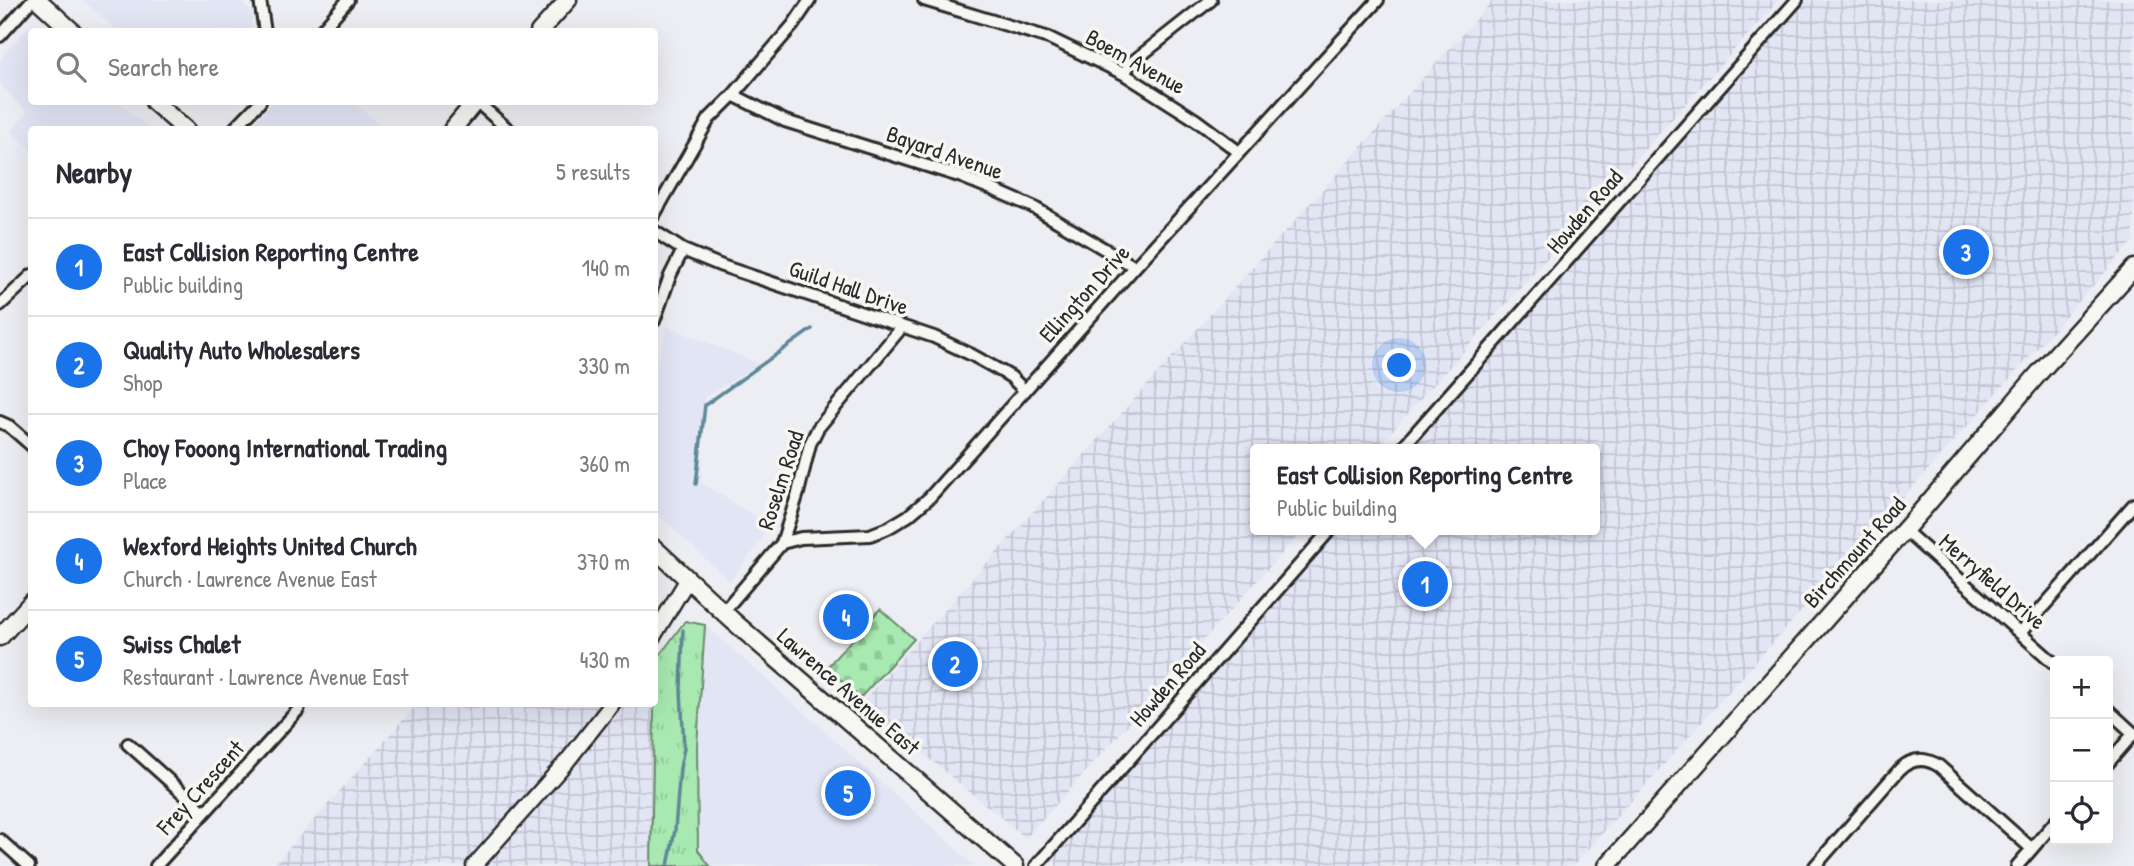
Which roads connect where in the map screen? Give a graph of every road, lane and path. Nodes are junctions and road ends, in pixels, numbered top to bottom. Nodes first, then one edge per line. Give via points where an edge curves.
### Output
1 (32, 0) edge
2 (38, 0) edge
3 (260, 0) edge
4 (348, 0) edge
5 (568, 0) edge
6 (810, 0) edge
7 (924, 0) edge
8 (1211, 0) edge
9 (1378, 0) edge
10 (1797, 0) edge
11 (69, 28) edge
12 (264, 28) edge
13 (324, 28) edge
14 (543, 28) edge
15 (0, 36) edge
16 (1124, 74) junction
17 (733, 95) junction
18 (157, 105) edge
19 (257, 105) edge
20 (473, 105) edge
21 (480, 105) edge
22 (181, 126) edge
23 (237, 126) edge
24 (455, 126) edge
25 (504, 126) edge
26 (1239, 152) junction
27 (658, 208) edge
28 (658, 234) edge
29 (683, 250) junction
30 (1135, 267) junction
31 (2134, 268) edge
32 (28, 277) edge
33 (0, 305) edge
34 (658, 310) edge
35 (902, 327) junction
36 (1025, 391) junction
37 (0, 422) edge
38 (28, 443) edge
39 (1405, 444) edge
40 (2134, 504) edge
41 (1903, 529) junction
42 (1326, 535) edge
43 (782, 543) junction
44 (658, 552) edge
45 (688, 579) junction
46 (28, 606) edge
47 (723, 612) junction
48 (658, 628) edge
49 (2020, 633) junction
50 (0, 637) edge
51 (2050, 660) edge
52 (299, 707) edge
53 (610, 707) edge
54 (2113, 714) edge
55 (2134, 733) edge
56 (128, 744) dead end
57 (2124, 744) junction
58 (2134, 753) edge
59 (2113, 756) edge
60 (204, 812) junction
61 (2050, 828) edge
62 (0, 840) edge
63 (2032, 849) junction
64 (29, 866) edge
65 (156, 866) edge
66 (474, 866) edge
67 (1015, 866) edge
68 (1036, 866) edge
69 (1607, 866) edge
70 (1815, 866) edge
71 (2017, 866) edge

1 - 15 street
2 - 11 main road
3 - 12 street
4 - 13 street
5 - 14 main road
6 - 17 street
7 - 16 street, Boem Avenue via 1049,38
8 - 16 street via 1130,64
9 - 26 street, Ellington Drive
10 - 39 street, Howden Road
16 - 26 street, Boem Avenue
17 - 27 street via 709,119
17 - 30 street, Bayard Avenue via 786,121 992,189 1033,207
18 - 22 main road
19 - 23 street
20 - 24 main road
21 - 25 street
26 - 30 street, Ellington Drive
28 - 29 street, Guild Hall Drive
29 - 34 street
29 - 35 street, Guild Hall Drive
30 - 36 street, Ellington Drive
31 - 41 main road, Birchmount Road
32 - 33 street
35 - 36 street, Guild Hall Drive via 972,355 1011,377
35 - 43 street, Roselm Road via 818,428
36 - 43 street, Ellington Drive via 908,516 870,535
37 - 38 street
40 - 49 street
41 - 49 street, Merryfield Drive
41 - 69 main road, Birchmount Road
42 - 68 street, Howden Road
43 - 47 street, Roselm Road
44 - 45 main road, Lawrence Avenue East
45 - 47 main road, Lawrence Avenue East
45 - 48 street
46 - 50 main road
47 - 67 main road, Lawrence Avenue East
49 - 51 street, Merryfield Drive
52 - 60 street, Frey Crescent
53 - 66 street
54 - 55 street
55 - 57 street
56 - 60 street
57 - 58 street
57 - 59 street
60 - 65 street, Frey Crescent
61 - 63 street
62 - 64 street
63 - 70 street via 1939,766 1920,760 1900,769
63 - 71 street

